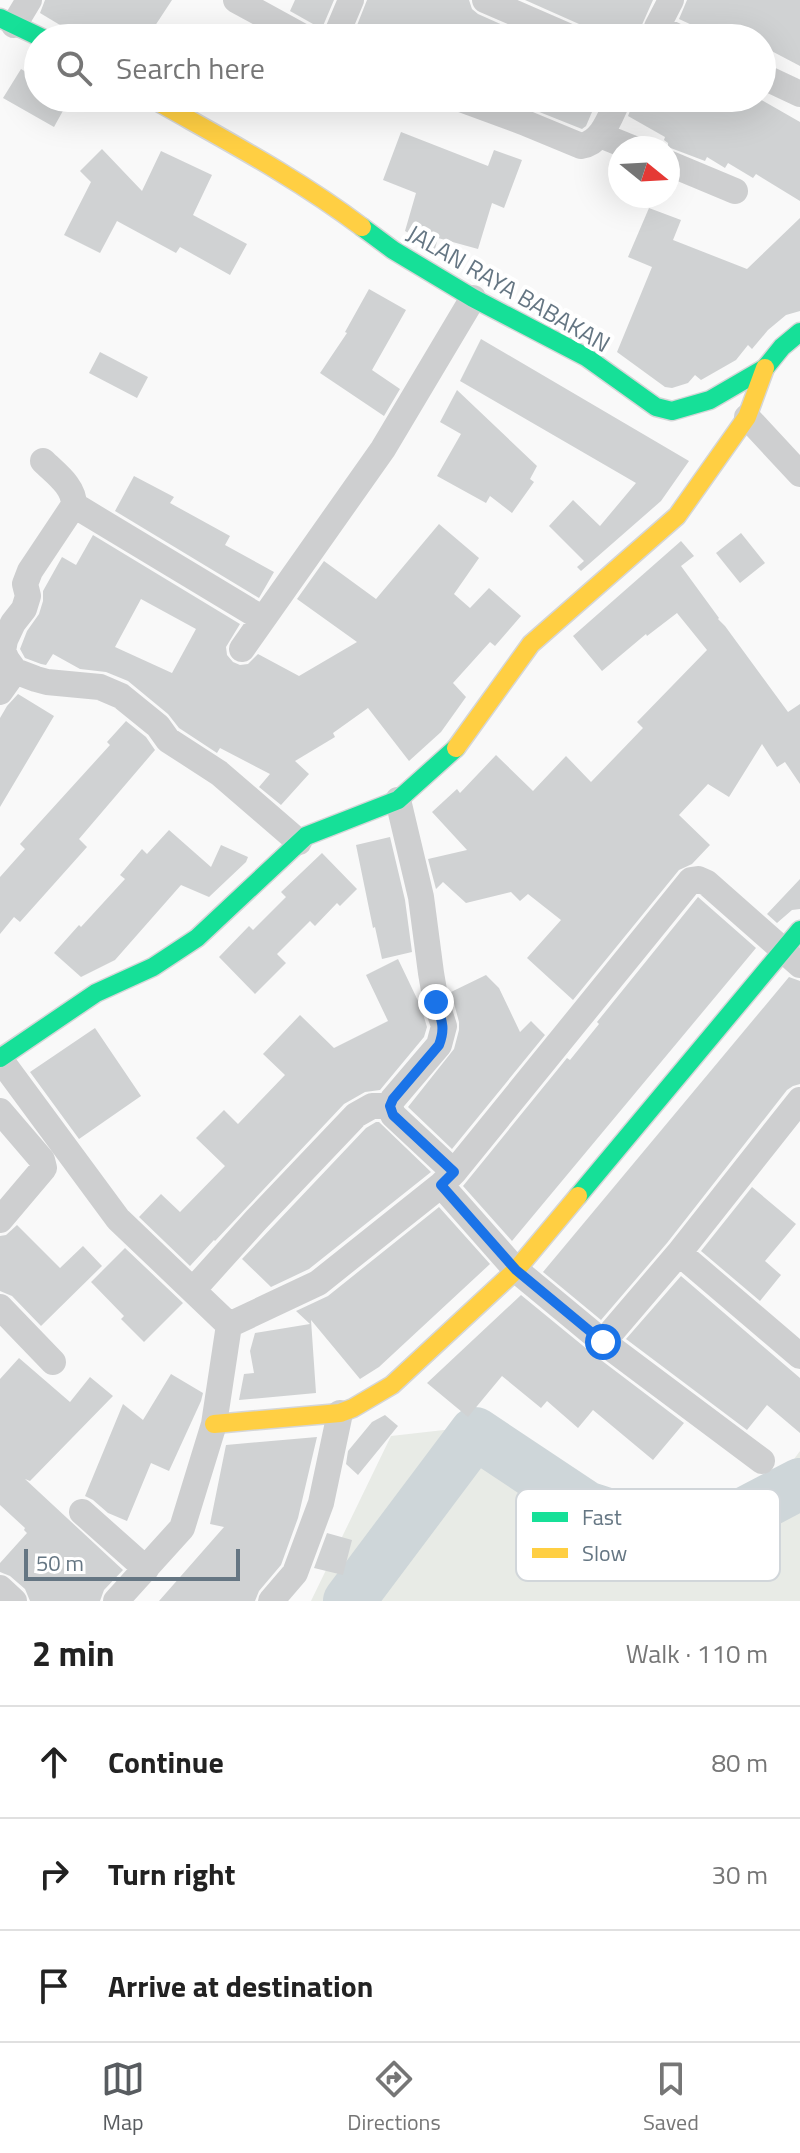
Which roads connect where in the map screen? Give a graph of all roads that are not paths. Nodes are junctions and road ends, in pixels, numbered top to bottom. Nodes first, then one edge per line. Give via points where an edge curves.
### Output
1 (29, 0) edge
2 (236, 0) edge
3 (351, 0) edge
4 (485, 0) edge
5 (671, 0) edge
6 (7, 21) edge
7 (280, 24) edge
8 (341, 24) edge
9 (540, 24) edge
10 (665, 24) edge
11 (776, 83) edge
12 (800, 94) edge
13 (176, 112) edge
14 (496, 112) edge
15 (612, 112) edge
16 (600, 135) junction
17 (608, 138) edge
18 (680, 168) edge
19 (735, 191) dead end
20 (473, 298) junction
21 (800, 332) edge
22 (765, 368) junction
23 (747, 417) junction
24 (43, 461) dead end
25 (800, 474) edge
26 (74, 505) junction
27 (263, 619) junction
28 (242, 649) dead end
29 (7, 682) edge
30 (398, 800) junction
31 (299, 842) junction
32 (800, 930) edge
33 (791, 958) edge
34 (0, 1059) edge
35 (800, 1100) edge
36 (390, 1106) junction
37 (0, 1111) edge
38 (447, 1179) junction
39 (0, 1220) edge
40 (679, 1253) junction
41 (516, 1270) junction
42 (193, 1290) junction
43 (0, 1307) edge
44 (229, 1325) junction
45 (603, 1342) junction
46 (800, 1356) edge
47 (53, 1362) dead end
48 (340, 1413) junction
49 (214, 1424) junction
50 (762, 1461) dead end
51 (82, 1512) dead end
52 (146, 1569) junction
53 (0, 1588) edge
54 (14, 1601) edge
55 (116, 1601) edge
56 (271, 1601) edge

1 - 6 street
2 - 7 street
3 - 8 street
4 - 9 street
5 - 10 street
11 - 12 street
13 - 20 street, JALAN RAYA BABAKAN via 326,200 393,250
14 - 16 street via 581,146
15 - 16 street
16 - 17 street
18 - 19 street
20 - 22 street, JALAN RAYA BABAKAN via 586,357 656,407 672,411 710,400
20 - 27 street via 383,449
21 - 22 street, JALAN RAYA BABAKAN
22 - 23 street
23 - 25 street
23 - 30 street via 677,516 531,644 457,747
24 - 26 street via 69,487
26 - 27 street
26 - 29 street via 25,584 24,609 5,640
27 - 28 street
29 - 31 street via 100,687 121,696 168,740 219,773
30 - 31 street
30 - 36 street via 444,1026 439,1045
31 - 34 street via 197,938 153,967 96,993
32 - 33 street
33 - 38 street via 707,883 691,880
33 - 41 street
34 - 42 street via 118,1219
35 - 40 street
36 - 38 street
36 - 42 street via 372,1106 356,1115
37 - 39 street via 44,1168
38 - 41 street
38 - 44 street via 318,1283
40 - 45 street
40 - 46 street
41 - 45 street
41 - 48 street via 392,1385
42 - 44 street
43 - 47 street
44 - 49 street
45 - 50 street
48 - 49 street
48 - 56 street via 321,1503 295,1573
49 - 52 street via 182,1528
51 - 52 street
52 - 55 street
53 - 54 street

